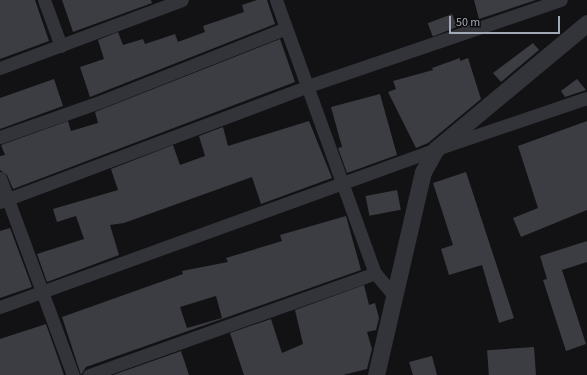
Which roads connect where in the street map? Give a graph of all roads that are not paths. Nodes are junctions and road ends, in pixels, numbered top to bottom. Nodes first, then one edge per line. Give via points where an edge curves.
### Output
1 (44, 0) edge
2 (182, 0) edge
3 (276, 0) edge
4 (561, 0) edge
5 (166, 3) edge
6 (587, 24) edge
7 (284, 29) junction
8 (60, 46) junction
9 (0, 68) edge
10 (308, 86) junction
11 (587, 98) edge
12 (0, 137) edge
13 (436, 149) junction
14 (0, 178) edge
15 (341, 184) junction
16 (4, 200) edge
17 (375, 273) junction
18 (41, 290) junction
19 (394, 296) junction
20 (0, 307) edge
21 (374, 374) edge
22 (73, 375) edge
23 (89, 375) edge

1 - 8 street
2 - 5 street
3 - 7 street
4 - 10 street
5 - 8 street
6 - 13 street
7 - 10 street
7 - 12 street via 102,101
8 - 9 street
10 - 15 street
10 - 16 street
11 - 13 street
13 - 15 street
13 - 19 street via 423,172
14 - 16 street
15 - 17 street
15 - 18 street
16 - 18 street
17 - 19 street
17 - 23 street
18 - 20 street
18 - 22 street
19 - 21 street

